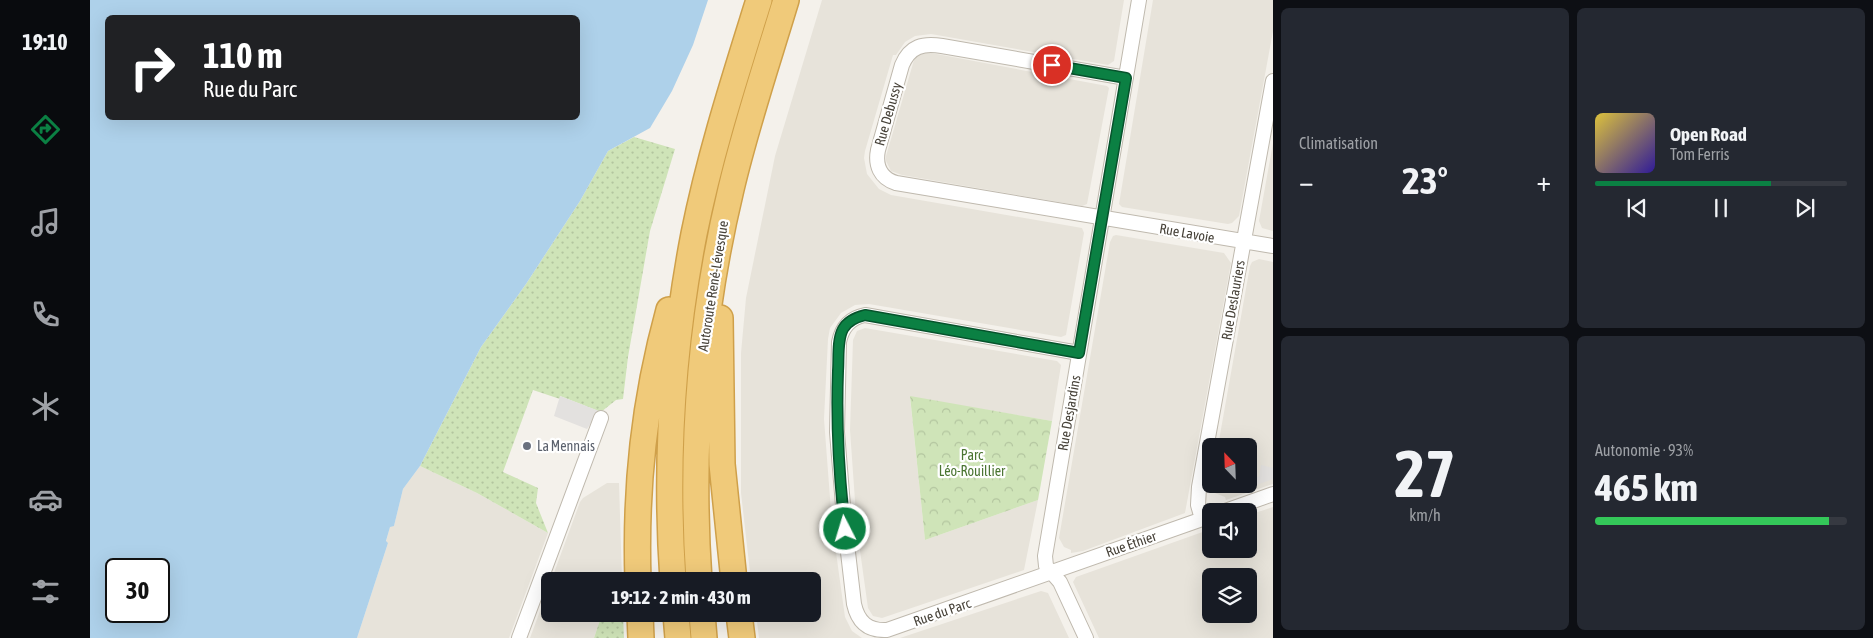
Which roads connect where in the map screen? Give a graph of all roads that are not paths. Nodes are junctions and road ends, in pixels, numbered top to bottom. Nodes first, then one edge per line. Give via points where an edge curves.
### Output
1 (759, 0) edge
2 (786, 0) edge
3 (1139, 0) edge
4 (1126, 78) junction
5 (1273, 81) edge
6 (711, 163) junction
7 (1101, 218) junction
8 (719, 241) junction
9 (1243, 242) junction
10 (1273, 246) edge
11 (1079, 353) junction
12 (601, 418) dead end
13 (1273, 494) edge
14 (1248, 503) edge
15 (1202, 510) edge
16 (1202, 519) edge
17 (638, 572) edge
18 (674, 572) edge
19 (699, 572) edge
20 (733, 572) edge
21 (1051, 573) junction
22 (640, 622) edge
23 (677, 622) edge
24 (703, 622) edge
25 (739, 622) edge
26 (519, 638) edge
27 (641, 638) edge
28 (678, 638) edge
29 (704, 638) edge
30 (742, 638) edge
31 (1086, 638) edge

1 - 6 highway, Autoroute René-Lévesque
2 - 8 highway, Autoroute René-Lévesque via 750,118
3 - 4 street, Rue Desjardins
4 - 7 street, Rue Desjardins
4 - 7 street, Rue Debussy via 942,46 918,46 905,59 877,155 882,174 896,183
5 - 9 street, Rue Deslauriers
6 - 17 highway via 663,331 647,406 638,487
6 - 18 highway, Autoroute René-Lévesque via 687,278 674,379 670,484
7 - 9 street, Rue Lavoie
7 - 11 street, Rue Desjardins
8 - 19 highway, Autoroute René-Lévesque via 704,339 697,421 695,487
8 - 20 highway via 722,464
9 - 10 street, Rue Lavoie
9 - 15 street, Rue Deslauriers via 1199,486 1198,505
11 - 21 street, Rue Desjardins via 1045,556
11 - 21 street, Rue du Parc via 865,315 858,316 843,328 840,342 836,419 844,518 854,604 863,624 874,630 887,630
12 - 26 street
13 - 14 street
16 - 21 street, Rue Éthier
21 - 31 street, Rue Desjardins via 1060,582
22 - 27 highway
23 - 28 highway
24 - 29 highway
25 - 30 highway

